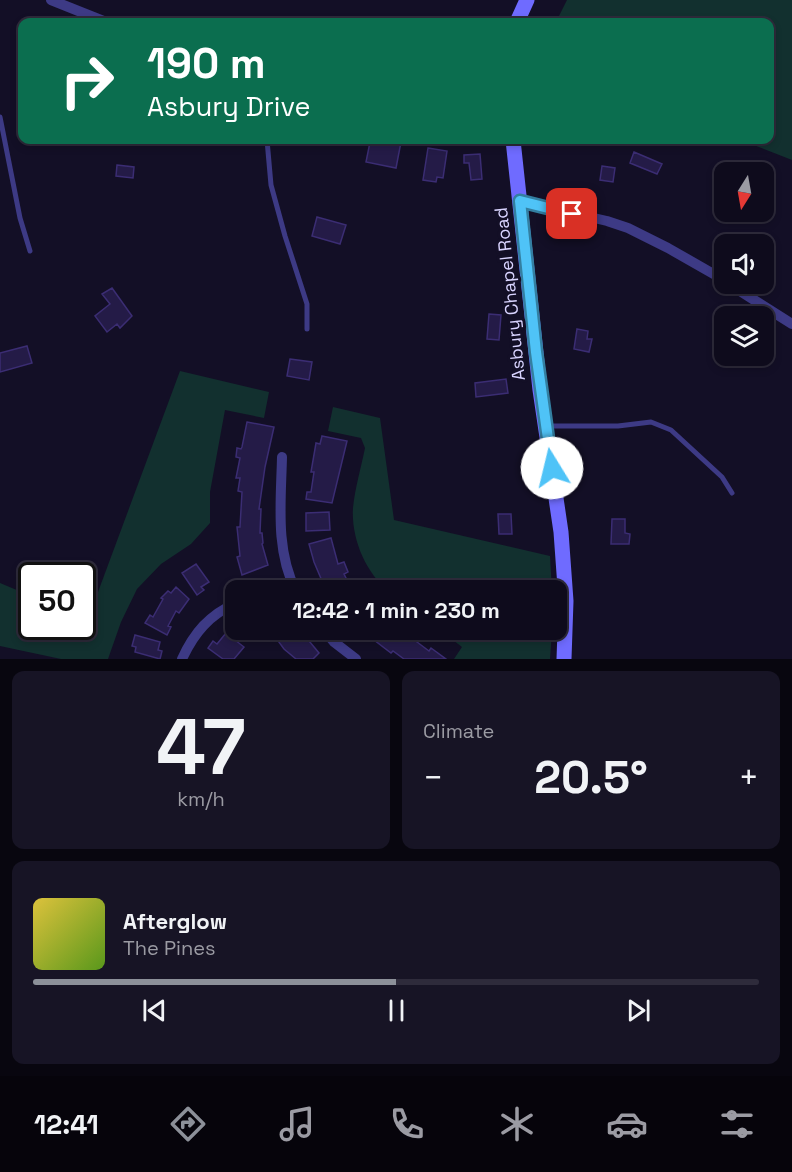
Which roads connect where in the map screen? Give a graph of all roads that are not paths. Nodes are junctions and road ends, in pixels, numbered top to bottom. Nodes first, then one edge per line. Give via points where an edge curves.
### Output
1 (51, 0) edge
2 (527, 0) edge
3 (96, 18) edge
4 (519, 18) edge
5 (0, 117) edge
6 (267, 144) edge
7 (513, 144) edge
8 (520, 201) junction
9 (30, 251) dead end
10 (714, 274) edge
11 (745, 294) edge
12 (792, 324) edge
13 (307, 329) dead end
14 (546, 426) junction
15 (282, 457) dead end
16 (732, 493) dead end
17 (290, 580) edge
18 (225, 609) edge
19 (332, 640) edge
20 (182, 659) edge
21 (356, 659) edge
22 (564, 659) edge

1 - 3 street
2 - 4 main road
5 - 9 lane
6 - 13 lane via 271,184 307,304
7 - 8 main road, Asbury Chapel Road
8 - 10 street via 628,228
8 - 14 main road, Asbury Chapel Road
11 - 12 street
14 - 16 lane via 651,422 661,425 722,477
14 - 22 main road, Asbury Chapel Road via 565,570
15 - 17 street via 280,524
18 - 20 street via 208,618
19 - 21 street

